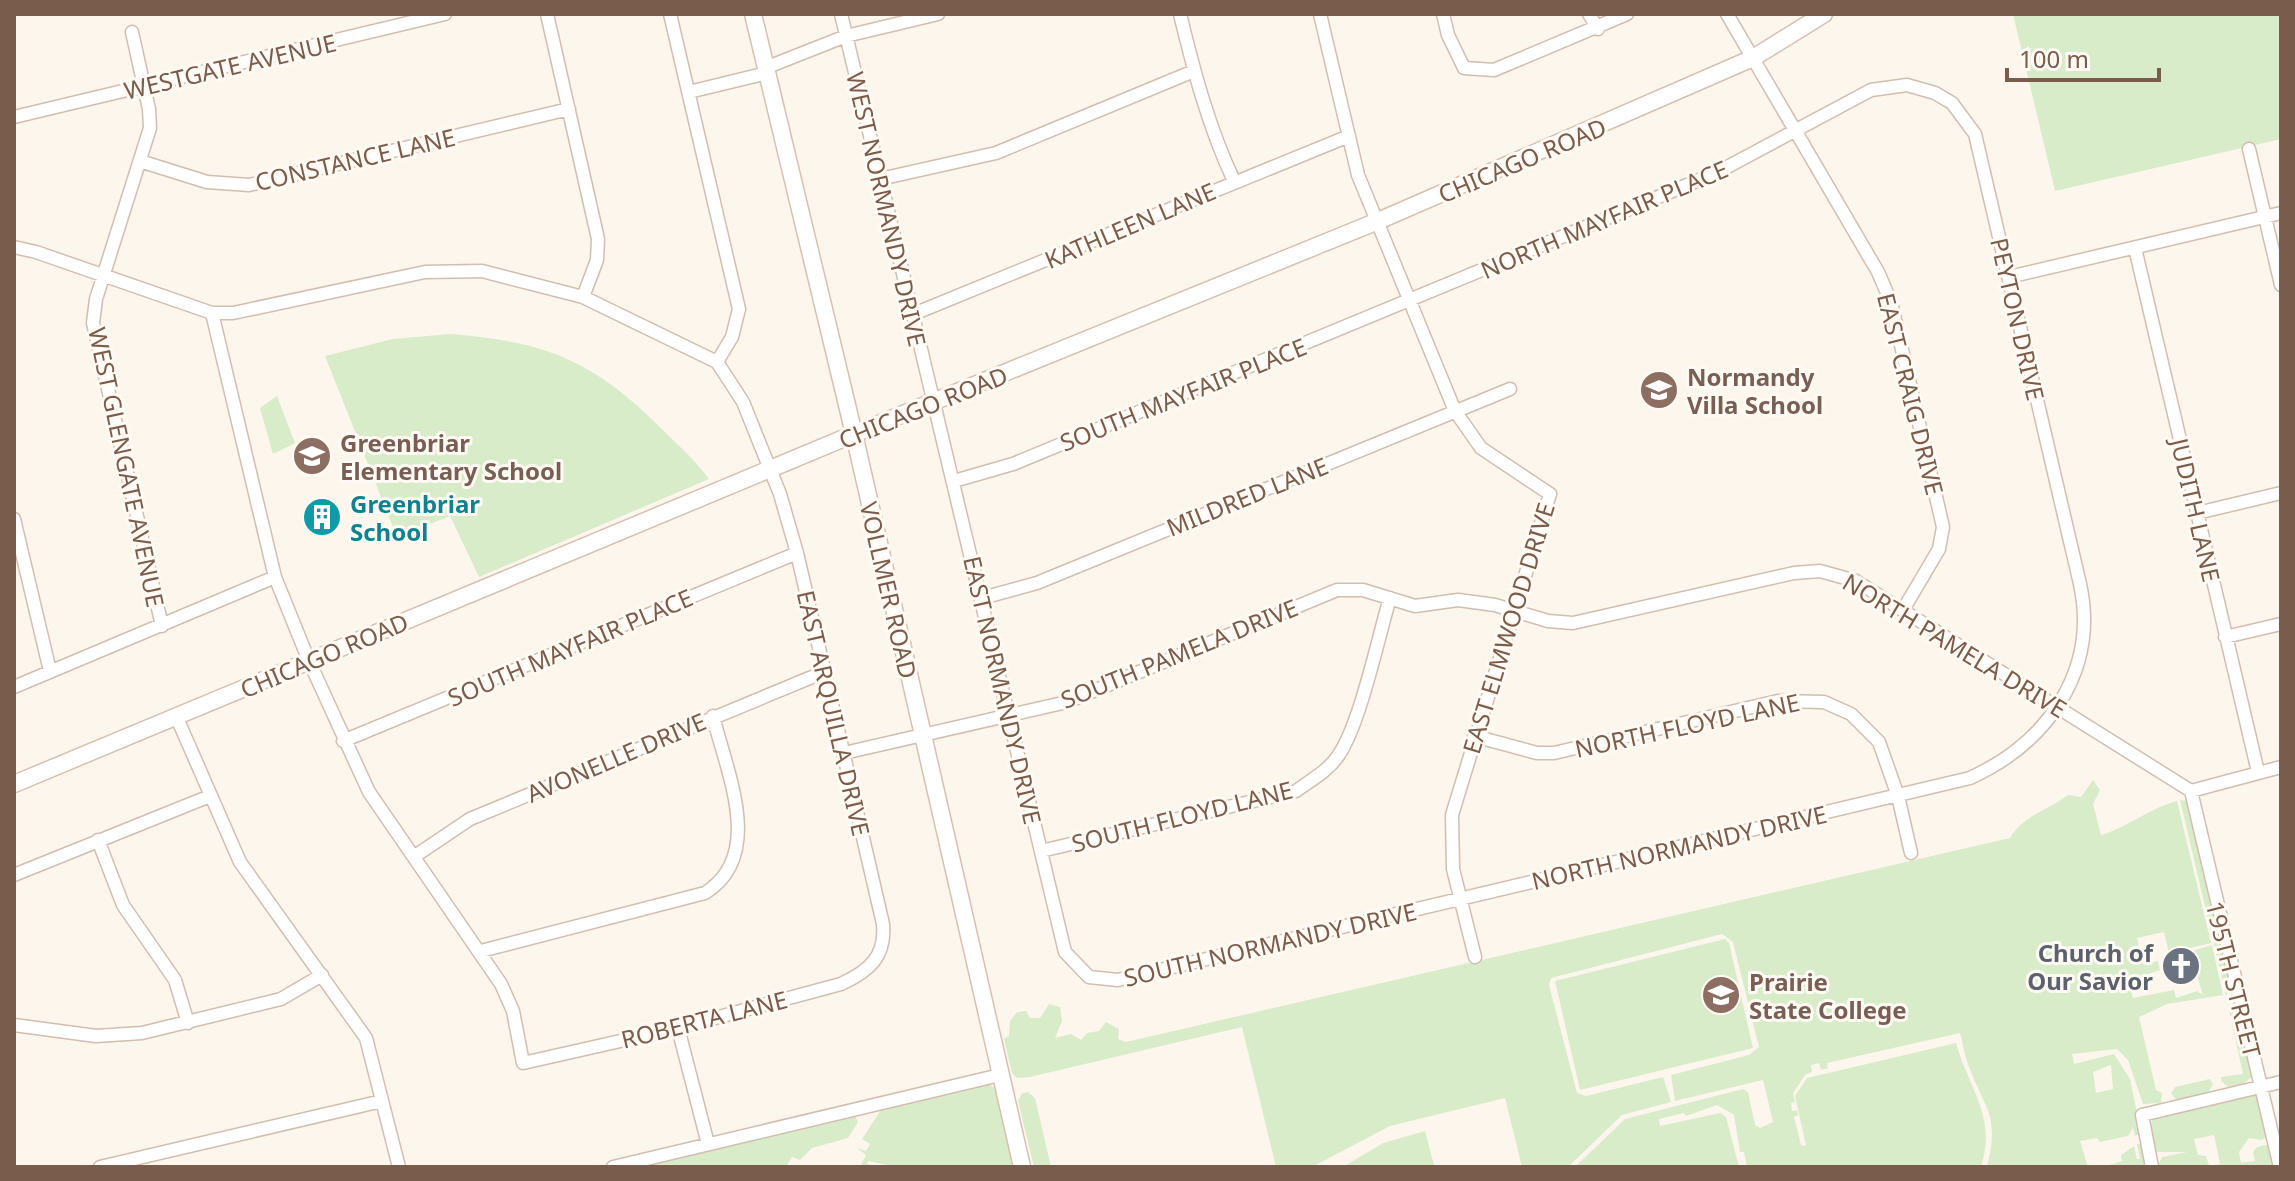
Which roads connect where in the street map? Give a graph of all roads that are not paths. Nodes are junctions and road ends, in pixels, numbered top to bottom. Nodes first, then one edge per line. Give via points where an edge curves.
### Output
1 (445, 14) edge
2 (547, 14) edge
3 (670, 14) edge
4 (753, 14) edge
5 (841, 14) edge
6 (938, 14) edge
7 (1180, 14) edge
8 (1320, 14) edge
9 (1443, 14) edge
10 (1589, 14) edge
11 (1627, 14) edge
12 (1727, 14) edge
13 (1824, 14) edge
14 (1598, 29) junction
15 (132, 32) dead end
16 (846, 36) junction
17 (1753, 58) junction
18 (766, 70) junction
19 (1194, 71) junction
20 (144, 86) junction
21 (689, 92) junction
22 (569, 109) junction
23 (14, 117) edge
24 (1796, 131) junction
25 (1349, 136) junction
26 (2249, 149) dead end
27 (143, 162) junction
28 (880, 179) junction
29 (1234, 181) junction
30 (2281, 213) edge
31 (2265, 217) junction
32 (1378, 221) junction
33 (14, 247) edge
34 (2135, 248) junction
35 (105, 275) junction
36 (2009, 277) junction
37 (2281, 285) edge
38 (583, 297) junction
39 (1410, 301) junction
40 (212, 313) junction
41 (911, 315) junction
42 (717, 362) junction
43 (1510, 389) dead end
44 (935, 403) junction
45 (1455, 411) junction
46 (854, 434) junction
47 (770, 469) junction
48 (954, 481) junction
49 (2281, 493) edge
50 (2197, 513) junction
51 (14, 519) edge
52 (797, 553) junction
53 (275, 577) junction
54 (982, 598) junction
55 (1390, 598) junction
56 (1513, 609) junction
57 (1903, 610) junction
58 (2281, 624) edge
59 (162, 626) junction
60 (2225, 637) junction
61 (309, 661) junction
62 (50, 671) junction
63 (824, 672) junction
64 (14, 687) edge
65 (2057, 706) junction
66 (1009, 714) junction
67 (713, 716) junction
68 (177, 718) junction
69 (921, 734) junction
70 (1474, 736) junction
71 (343, 741) junction
72 (844, 753) junction
73 (2281, 767) edge
74 (2258, 772) junction
75 (14, 784) edge
76 (2191, 791) junction
77 (210, 796) junction
78 (1898, 796) junction
79 (98, 840) junction
80 (1041, 851) junction
81 (1911, 853) dead end
82 (415, 856) junction
83 (14, 875) edge
84 (1460, 899) junction
85 (481, 951) junction
86 (1475, 957) dead end
87 (877, 959) joint
88 (1081, 972) joint
89 (322, 975) junction
90 (188, 1023) junction
91 (14, 1025) edge
92 (678, 1028) junction
93 (1000, 1075) junction
94 (2281, 1082) edge
95 (2260, 1087) junction
96 (382, 1101) junction
97 (708, 1144) junction
98 (100, 1167) edge
99 (399, 1167) edge
100 (613, 1167) edge
101 (1022, 1167) edge
102 (2152, 1167) edge
103 (2280, 1167) edge

1 - 20 street, WESTGATE AVENUE
2 - 22 street
3 - 21 street
4 - 18 street, VOLLMER ROAD
5 - 16 street, WEST NORMANDY DRIVE
6 - 16 street
7 - 19 street
8 - 25 street, EAST ELMWOOD DRIVE
9 - 14 street via 1464,68 1494,70
10 - 14 street
11 - 14 street
12 - 17 street, EAST CRAIG DRIVE
13 - 17 street, CHICAGO ROAD
15 - 20 street, WEST GLENGATE AVENUE
16 - 18 street
16 - 28 street, WEST NORMANDY DRIVE
17 - 24 street, EAST CRAIG DRIVE
17 - 32 street, CHICAGO ROAD
18 - 21 street
18 - 46 street, VOLLMER ROAD
19 - 28 street via 996,153
19 - 29 street
20 - 23 street, WESTGATE AVENUE
20 - 27 street, WEST GLENGATE AVENUE via 150,128
21 - 42 street via 739,309 732,337
22 - 27 street, CONSTANCE LANE via 249,185 207,182
22 - 38 street via 598,239 597,260
24 - 36 street, PEYTON DRIVE via 1878,88 1907,85 1952,103 1975,134
24 - 39 street, NORTH MAYFAIR PLACE via 1716,173
24 - 57 street, EAST CRAIG DRIVE via 1888,291 1938,503 1943,527 1939,549
25 - 29 street, KATHLEEN LANE
25 - 32 street, EAST ELMWOOD DRIVE via 1358,175
26 - 31 street
27 - 35 street, WEST GLENGATE AVENUE
28 - 41 street, WEST NORMANDY DRIVE
29 - 41 street, KATHLEEN LANE
30 - 31 street
31 - 34 street
31 - 37 street
32 - 39 street, EAST ELMWOOD DRIVE
32 - 44 street, CHICAGO ROAD
33 - 35 street
34 - 36 street
34 - 50 street, JUDITH LANE
35 - 40 street
35 - 59 street, WEST GLENGATE AVENUE via 96,299 95,343
36 - 65 street, PEYTON DRIVE via 2084,603 2079,659
38 - 40 street via 482,271 425,272
38 - 42 street
39 - 45 street, EAST ELMWOOD DRIVE
39 - 48 street, SOUTH MAYFAIR PLACE via 1013,464
40 - 53 street
41 - 44 street, WEST NORMANDY DRIVE
42 - 47 street, EAST ARQUILLA DRIVE via 743,402
43 - 45 street, MILDRED LANE
44 - 46 street, CHICAGO ROAD
44 - 48 street, EAST NORMANDY DRIVE
45 - 54 street, MILDRED LANE via 1037,583
45 - 56 street, EAST ELMWOOD DRIVE via 1481,448 1550,494
46 - 47 street, CHICAGO ROAD
46 - 69 street, VOLLMER ROAD
47 - 52 street, EAST ARQUILLA DRIVE
47 - 61 street, CHICAGO ROAD
48 - 54 street, EAST NORMANDY DRIVE
49 - 50 street
50 - 60 street, JUDITH LANE
51 - 62 street
52 - 63 street, EAST ARQUILLA DRIVE
52 - 71 street, SOUTH MAYFAIR PLACE
53 - 59 street
53 - 61 street
54 - 66 street, EAST NORMANDY DRIVE
55 - 56 street, SOUTH PAMELA DRIVE via 1415,606 1458,600
55 - 66 street, SOUTH PAMELA DRIVE via 1353,589 1328,593 1067,702
55 - 80 street, SOUTH FLOYD LANE via 1350,732 1325,770 1296,791
56 - 57 street, NORTH PAMELA DRIVE via 1548,621 1582,622 1820,571 1856,581
56 - 70 street, EAST ELMWOOD DRIVE
57 - 65 street, NORTH PAMELA DRIVE
58 - 60 street
59 - 62 street
60 - 74 street, JUDITH LANE
61 - 68 street, CHICAGO ROAD
61 - 71 street
62 - 64 street
63 - 67 street, AVONELLE DRIVE
63 - 72 street, EAST ARQUILLA DRIVE
65 - 76 street, NORTH PAMELA DRIVE
65 - 78 street, NORTH NORMANDY DRIVE via 2033,739 1994,767
66 - 69 street, SOUTH PAMELA DRIVE
66 - 80 street, EAST NORMANDY DRIVE
67 - 82 street, AVONELLE DRIVE via 470,819
67 - 85 street via 739,824 738,852 720,883 705,893
68 - 75 street, CHICAGO ROAD
68 - 77 street
69 - 72 street, SOUTH PAMELA DRIVE
69 - 93 street, VOLLMER ROAD
70 - 78 street, NORTH FLOYD LANE via 1554,753 1778,701 1814,700 1843,708 1871,732 1885,754
70 - 84 street, EAST ELMWOOD DRIVE via 1450,832
71 - 82 street via 369,792
72 - 87 street, EAST ARQUILLA DRIVE via 883,924
73 - 74 street
74 - 76 street
76 - 95 street, 195TH STREET
77 - 79 street
77 - 89 street via 240,862
78 - 81 street
78 - 84 street, NORTH NORMANDY DRIVE
79 - 83 street
79 - 90 street via 123,905 175,980
80 - 88 street, EAST NORMANDY DRIVE via 1065,952
82 - 85 street
84 - 86 street, EAST ELMWOOD DRIVE
84 - 88 street, SOUTH NORMANDY DRIVE via 1118,980
85 - 92 street, ROBERTA LANE via 513,1011 523,1063
87 - 92 street, ROBERTA LANE via 866,972 841,984
89 - 90 street via 281,999
89 - 96 street via 366,1038
90 - 91 street via 96,1036
92 - 97 street
93 - 97 street
93 - 101 street, VOLLMER ROAD
94 - 95 street
95 - 102 street via 2142,1115
95 - 103 street, 195TH STREET
96 - 98 street
96 - 99 street
97 - 100 street

